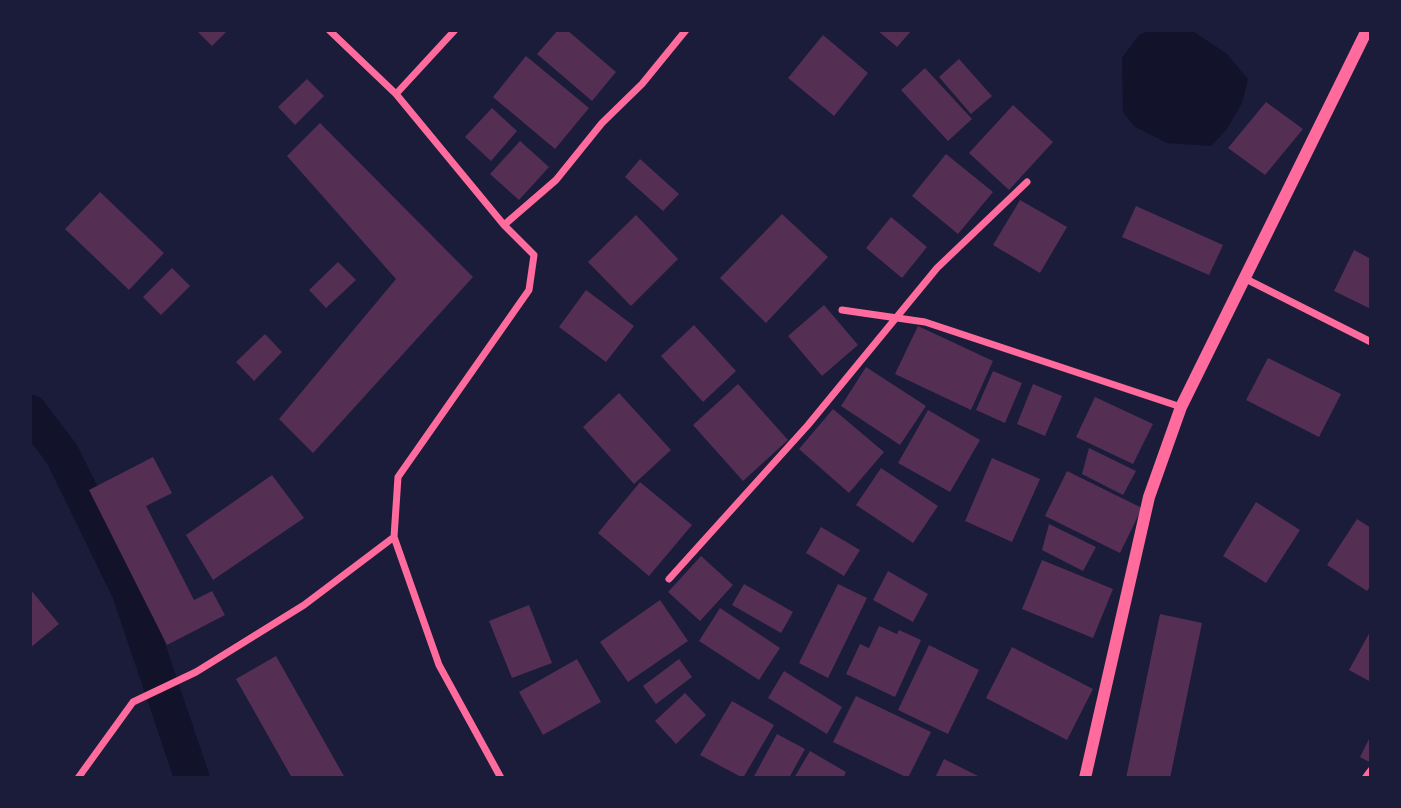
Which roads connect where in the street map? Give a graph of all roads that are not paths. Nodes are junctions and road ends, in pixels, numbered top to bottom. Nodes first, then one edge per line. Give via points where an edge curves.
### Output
1 (329, 30) edge
2 (455, 30) edge
3 (686, 30) edge
4 (1367, 30) edge
5 (396, 94) junction
6 (1027, 182) dead end
7 (504, 225) junction
8 (1244, 278) junction
9 (842, 310) dead end
10 (897, 318) junction
11 (1371, 342) edge
12 (1181, 407) junction
13 (394, 537) junction
14 (669, 579) dead end
15 (1371, 770) edge
16 (78, 778) edge
17 (501, 778) edge
18 (1085, 778) edge
19 (1365, 778) edge

1 - 5 street
2 - 5 street
3 - 7 street via 556,180
4 - 8 street
5 - 7 street
6 - 10 street via 937,268
7 - 13 street via 534,255 529,290 398,477
8 - 11 street
8 - 12 street
9 - 10 street
10 - 12 street via 925,321
10 - 14 street
12 - 18 street via 1149,497
13 - 16 street via 304,605 197,672 133,702
13 - 17 street via 439,665
15 - 19 street

